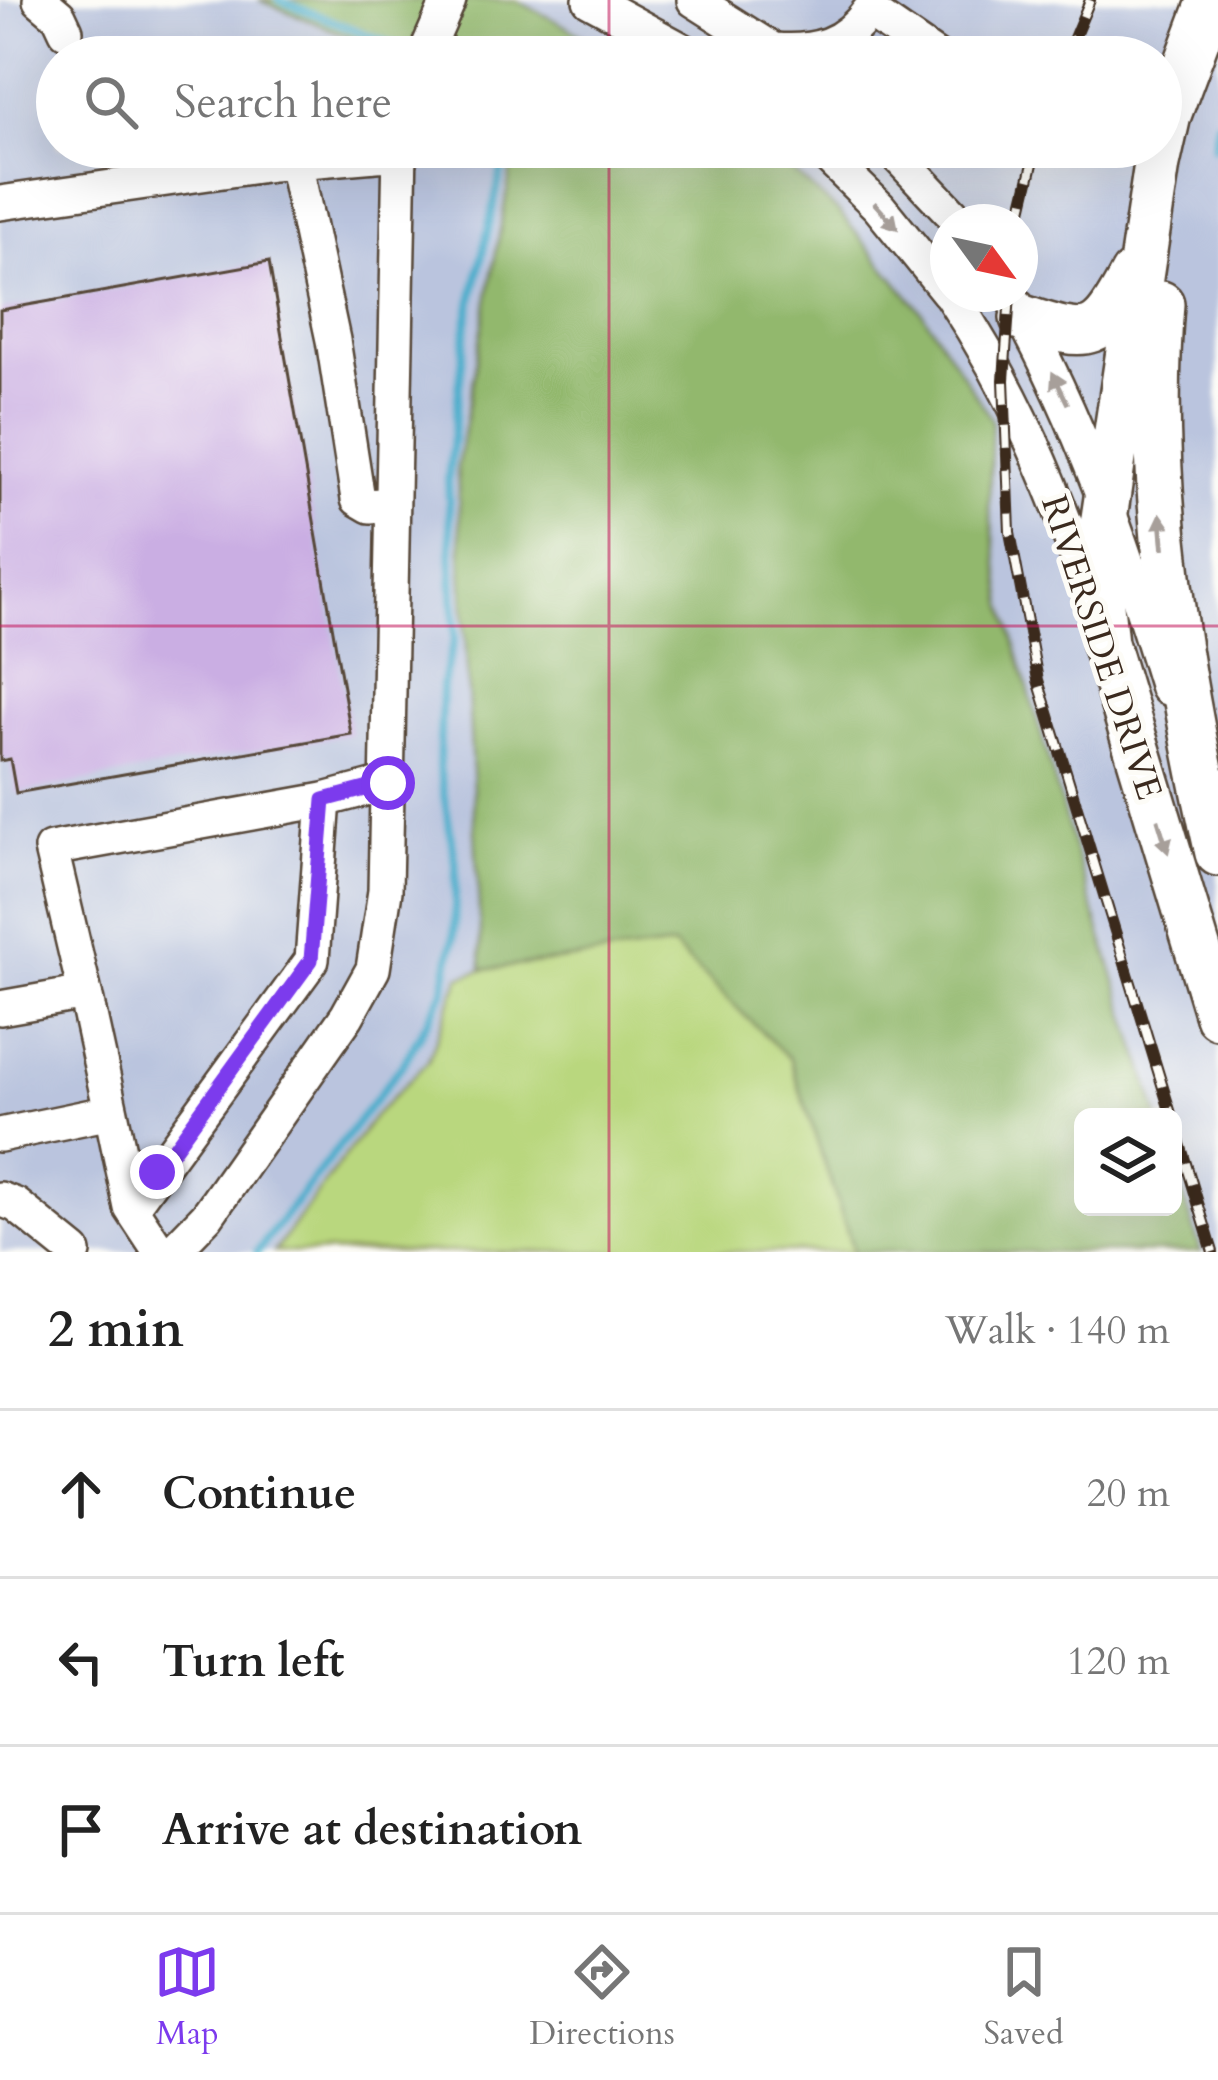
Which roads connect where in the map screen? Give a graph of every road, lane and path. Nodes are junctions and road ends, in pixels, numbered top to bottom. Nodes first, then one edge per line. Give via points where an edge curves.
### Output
1 (40, 0) edge
2 (449, 0) edge
3 (590, 0) edge
4 (694, 0) edge
5 (1211, 1) edge
6 (861, 6) edge
7 (66, 31) dead end
8 (433, 36) edge
9 (656, 36) edge
10 (751, 36) edge
11 (841, 36) edge
12 (905, 36) edge
13 (1182, 78) edge
14 (1182, 148) edge
15 (253, 168) edge
16 (297, 168) edge
17 (399, 168) edge
18 (839, 168) edge
19 (910, 168) edge
20 (926, 168) edge
21 (1158, 168) edge
22 (1179, 168) edge
23 (930, 188) junction
24 (0, 203) edge
25 (944, 204) edge
26 (1140, 262) junction
27 (930, 270) edge
28 (961, 312) edge
29 (1019, 312) edge
30 (1028, 312) edge
31 (1107, 499) junction
32 (390, 504) junction
33 (1105, 644) junction
34 (388, 783) junction
35 (324, 800) junction
36 (1218, 855) edge
37 (85, 993) junction
38 (0, 1008) edge
39 (1218, 1016) edge
40 (111, 1112) junction
41 (0, 1135) edge
42 (0, 1199) edge
43 (131, 1208) junction
44 (74, 1252) edge
45 (160, 1252) edge
46 (172, 1252) edge

1 - 7 street
2 - 8 street
3 - 9 street
4 - 10 street
5 - 13 main road
14 -> 5 main road
6 - 11 street via 859,24
6 - 12 street
15 - 24 street
16 - 32 street via 358,499
17 - 32 street
18 -> 27 street, RIVERSIDE DRIVE
19 - 23 street
20 - 23 street
21 - 26 main road
36 -> 22 main road via 1173,622 1157,446 1159,331
23 - 25 street
26 - 30 main road via 1094,330 1070,334
26 - 31 main road
28 - 33 street, RIVERSIDE DRIVE via 1032,437
31 -> 29 street, RIVERSIDE DRIVE
31 - 33 main road
31 - 36 street, RIVERSIDE DRIVE
32 - 34 street
33 -> 39 main road, RIVERSIDE DRIVE
34 - 35 street
34 - 46 street via 373,969 220,1198
35 - 37 street via 51,849
35 - 43 street via 311,960
37 - 38 street
37 - 40 street
40 - 41 street
40 - 43 street
42 - 44 street
43 - 45 street

